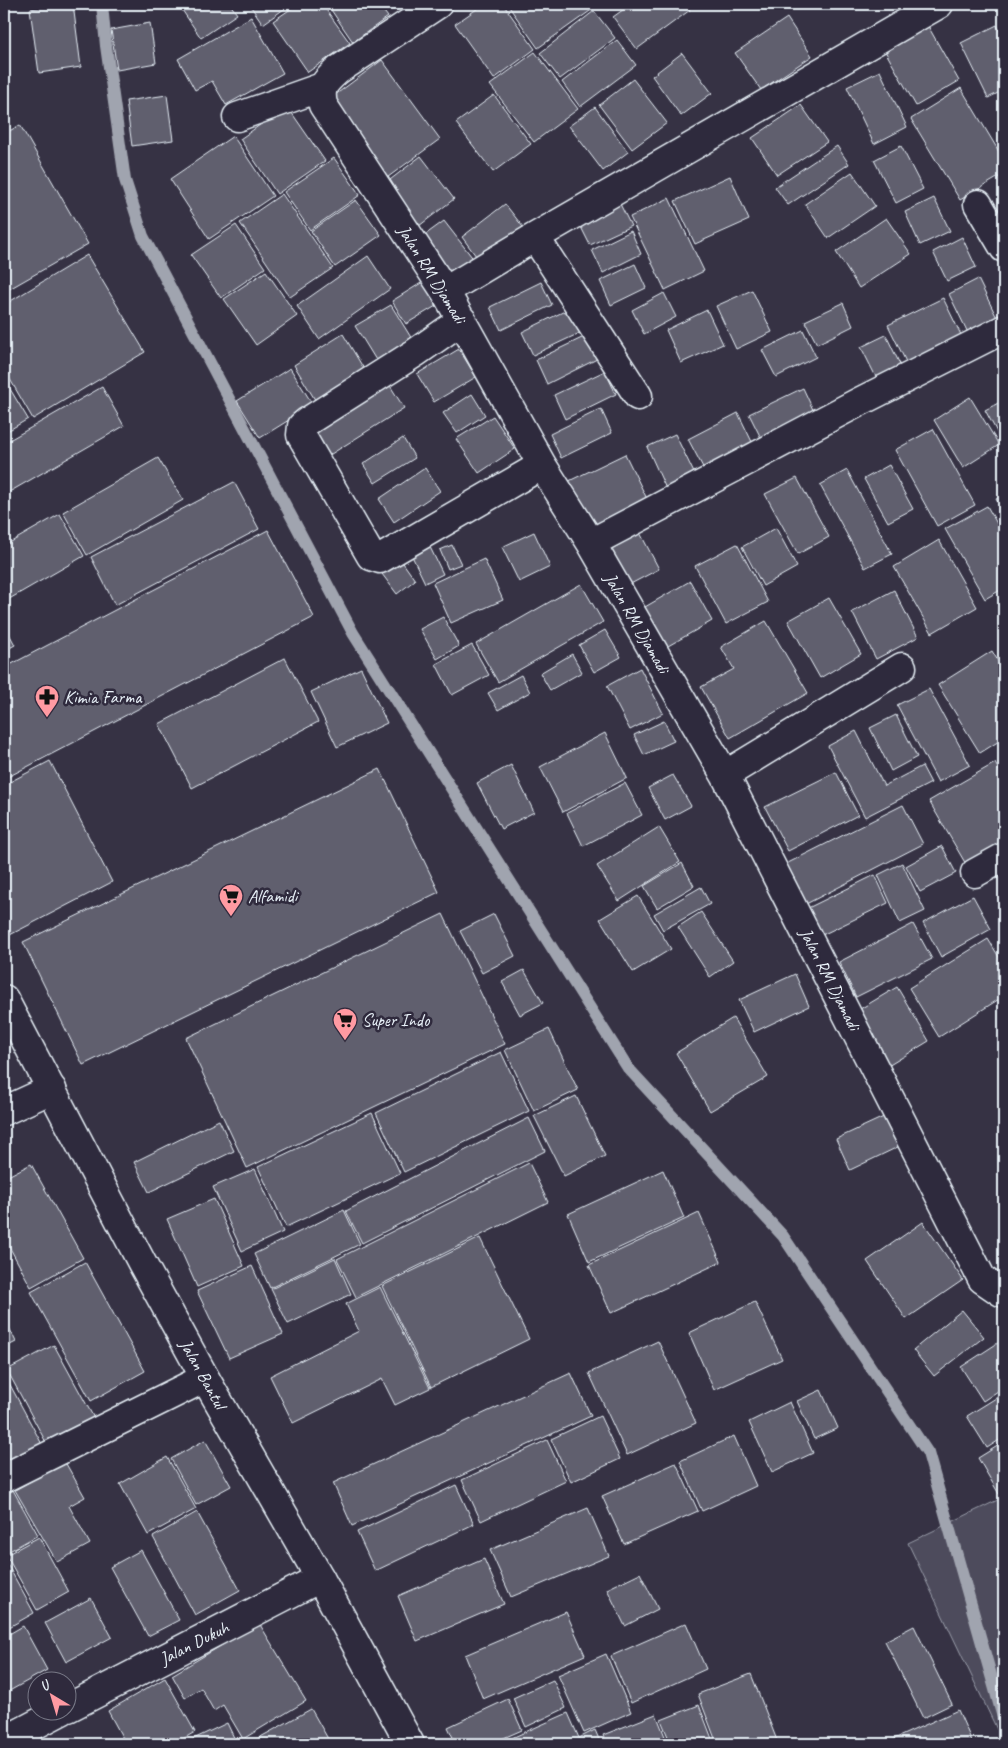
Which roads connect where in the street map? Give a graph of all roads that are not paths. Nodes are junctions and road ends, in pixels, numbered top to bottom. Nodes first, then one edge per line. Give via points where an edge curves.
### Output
1 (438, 4) edge
2 (939, 4) edge
3 (322, 87) junction
4 (237, 117) dead end
5 (978, 204) dead end
6 (535, 237) junction
7 (1004, 248) edge
8 (445, 291) junction
9 (462, 320) junction
10 (1004, 329) edge
11 (638, 396) dead end
12 (542, 465) junction
13 (591, 543) junction
14 (902, 667) dead end
15 (725, 775) junction
16 (1004, 857) edge
17 (975, 873) dead end
18 (4, 999) edge
19 (52, 1090) junction
20 (4, 1112) edge
21 (1004, 1293) edge
22 (205, 1378) junction
23 (4, 1478) edge
24 (320, 1578) junction
25 (78, 1703) edge
26 (47, 1720) edge
27 (16, 1739) edge
28 (410, 1744) edge

1 - 3 street via 338,70
2 - 6 street
3 - 4 street
3 - 8 street, Jalan RM Djamadi via 321,96 328,115
5 - 7 street
6 - 8 street
6 - 11 street
8 - 9 street, Jalan RM Djamadi
9 - 12 street, Jalan RM Djamadi
9 - 12 street via 308,421 302,426 301,435 371,556 380,559
10 - 13 street
12 - 13 street, Jalan RM Djamadi
13 - 15 street, Jalan RM Djamadi
14 - 15 street
15 - 21 street, Jalan RM Djamadi via 982,1279
16 - 17 street
18 - 19 street, Jalan Bantul
19 - 20 street
19 - 22 street, Jalan Bantul
22 - 23 street
22 - 24 street, Jalan Bantul
24 - 25 street, Jalan Dukuh
24 - 28 street, Jalan Bantul
26 - 27 street

